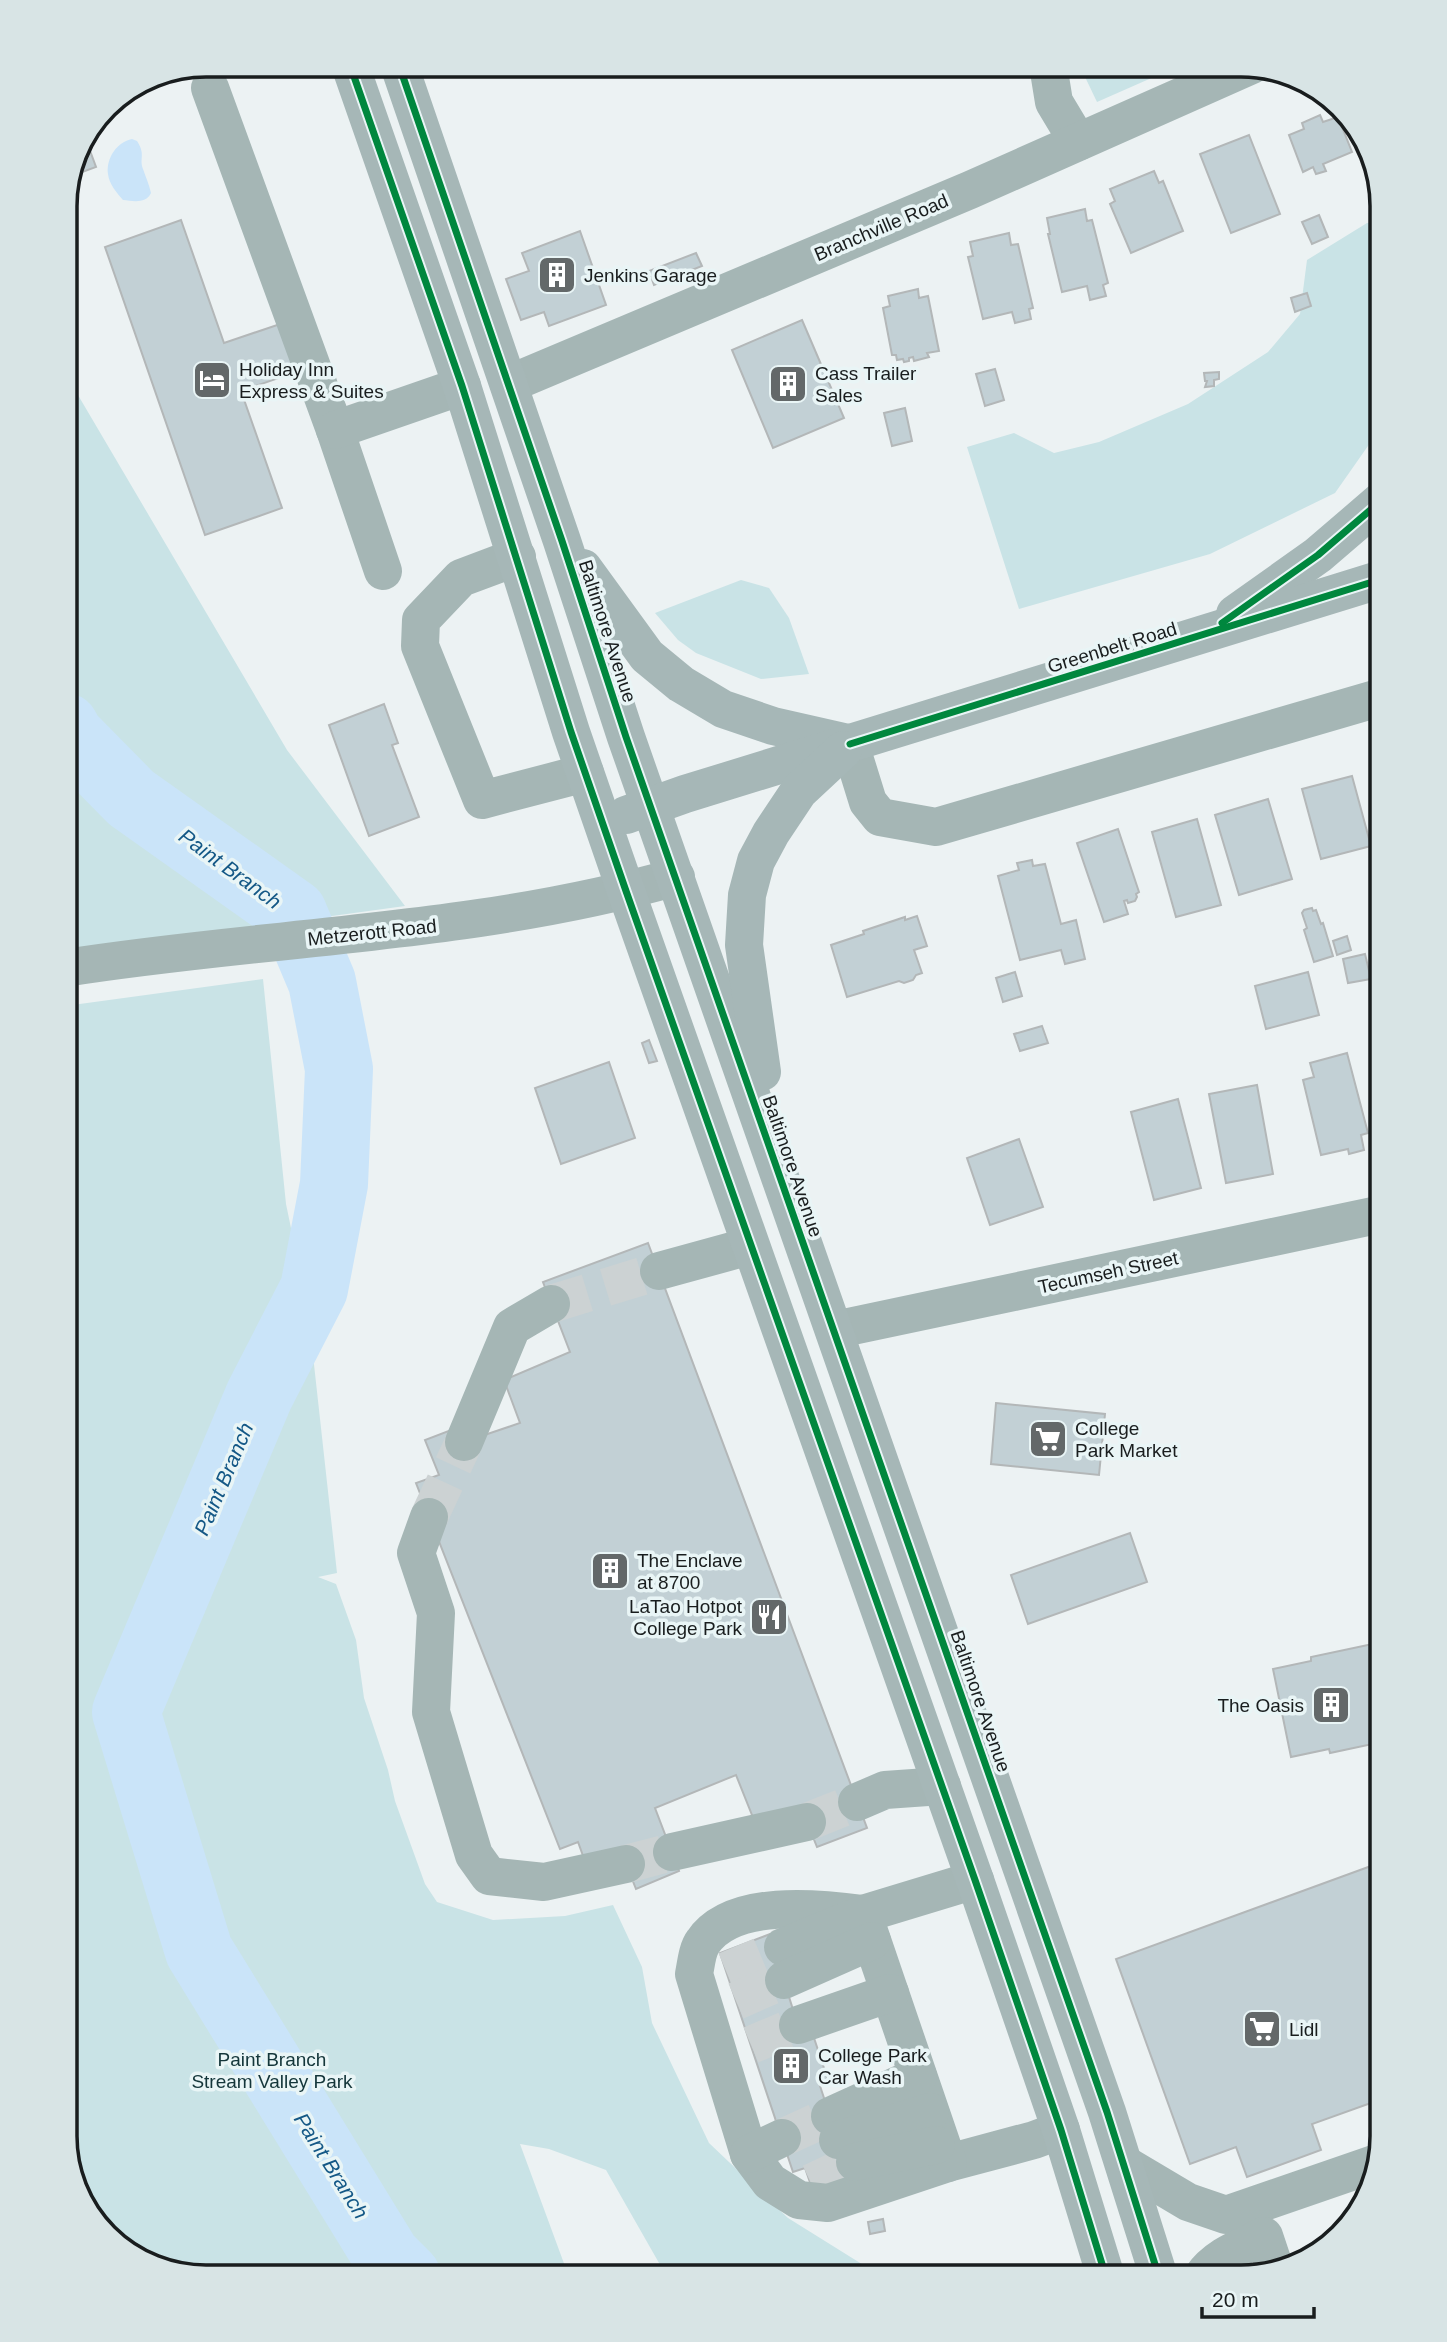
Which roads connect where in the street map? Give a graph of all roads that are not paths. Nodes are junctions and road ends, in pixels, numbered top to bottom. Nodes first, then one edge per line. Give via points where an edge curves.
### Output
1 (354, 77) edge
2 (404, 77) edge
3 (1050, 77) edge
4 (1225, 77) edge
5 (210, 88) dead end
6 (1078, 142) junction
7 (509, 384) junction
8 (462, 386) junction
9 (335, 430) junction
10 (1370, 510) edge
11 (562, 541) junction
12 (517, 557) junction
13 (383, 572) dead end
14 (1370, 583) edge
15 (1207, 633) junction
16 (1370, 700) edge
17 (850, 744) junction
18 (586, 773) junction
19 (651, 807) junction
20 (603, 822) junction
21 (676, 877) junction
22 (626, 891) junction
23 (77, 967) edge
24 (773, 1155) junction
25 (1370, 1217) edge
26 (750, 1247) junction
27 (659, 1272) tunnel mouth
28 (551, 1304) tunnel mouth
29 (834, 1330) junction
30 (464, 1442) tunnel mouth
31 (429, 1517) tunnel mouth
32 (942, 1786) junction
33 (857, 1802) tunnel mouth
34 (807, 1822) tunnel mouth
35 (672, 1852) tunnel mouth
36 (626, 1864) tunnel mouth
37 (975, 1880) junction
38 (876, 1954) junction
39 (914, 2064) junction
40 (1061, 2130) junction
41 (940, 2139) junction
42 (1124, 2164) junction
43 (1366, 2167) edge
44 (1272, 2261) edge
45 (1102, 2265) edge
46 (1155, 2265) edge
47 (1212, 2265) edge

1 - 8 main road
2 - 7 main road, Baltimore Avenue
3 - 6 street via 1054,102
4 - 6 street, Branchville Road
5 - 9 street
6 - 7 street, Branchville Road
7 - 11 main road, Baltimore Avenue
8 - 9 street
8 - 12 main road
9 - 13 street
10 - 15 main road via 1318,555
11 - 17 main road via 647,656 681,684 723,709
11 - 19 main road, Baltimore Avenue
12 - 18 main road
12 - 18 street via 461,578 421,620 420,646 482,800
14 - 15 main road, Greenbelt Road
15 - 17 main road, Greenbelt Road
16 - 17 street via 936,827 880,817 868,802
17 - 19 main road, Greenbelt Road
17 - 24 main road via 799,791 756,861 747,895 744,945
18 - 20 main road
19 - 20 main road, Greenbelt Road
19 - 21 main road, Baltimore Avenue
20 - 22 main road
21 - 22 street, Metzerott Road
21 - 24 main road, Baltimore Avenue
22 - 23 street, Metzerott Road via 470,920
22 - 26 main road
24 - 29 main road, Baltimore Avenue
25 - 29 street, Tecumseh Street
26 - 27 street
26 - 32 main road
28 - 30 street via 512,1327
29 - 42 main road, Baltimore Avenue
31 - 36 street via 416,1553 436,1613 431,1712 474,1855 489,1877 544,1882
32 - 33 street via 885,1790
32 - 37 main road
34 - 35 street
37 - 38 street
37 - 40 main road
38 - 38 street via 789,1989
38 - 39 street
38 - 41 street via 817,1908 774,1909 718,1927 701,1944 694,1974 725,2018 776,2157 799,2200 828,2203
39 - 41 street
39 - 41 street via 836,2128
40 - 41 street via 1034,2140
40 - 45 main road
42 - 43 street via 1188,2202 1226,2215
42 - 46 main road, Baltimore Avenue
44 - 47 street via 1264,2236

